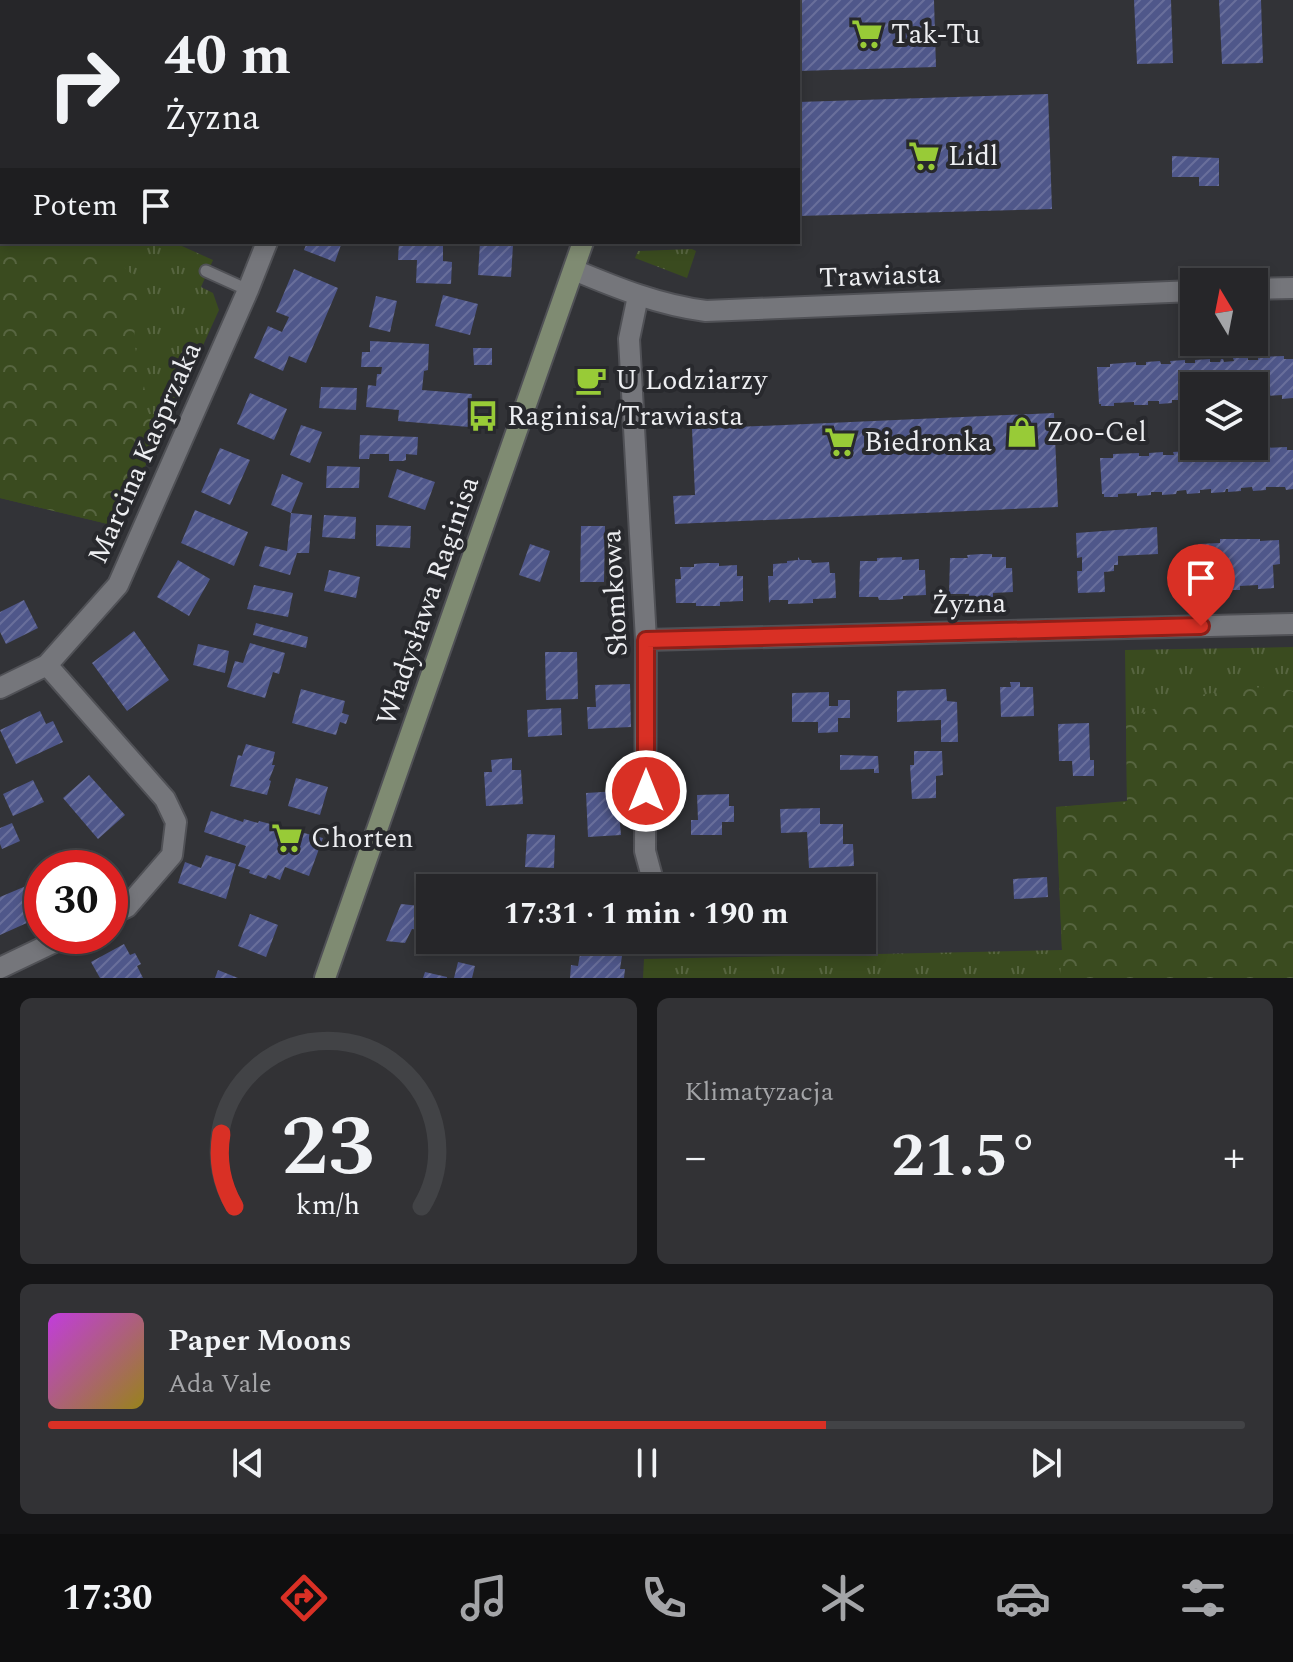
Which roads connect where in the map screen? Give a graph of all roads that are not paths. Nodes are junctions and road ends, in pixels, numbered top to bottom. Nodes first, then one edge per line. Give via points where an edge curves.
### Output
1 (266, 244) edge
2 (582, 244) edge
3 (574, 270) junction
4 (206, 271) dead end
5 (1293, 288) edge
6 (1268, 289) edge
7 (248, 290) junction
8 (1180, 292) edge
9 (638, 296) junction
10 (1293, 624) edge
11 (646, 640) junction
12 (47, 665) junction
13 (0, 688) edge
14 (651, 874) edge
15 (128, 906) edge
16 (29, 954) edge
17 (0, 968) edge
18 (325, 978) edge

1 - 7 street, Marcina Kasprzaka
2 - 3 street, Władysława Raginisa
3 - 9 street, Trawiasta
3 - 18 street, Władysława Raginisa
4 - 7 lane
5 - 6 street
7 - 12 street, Marcina Kasprzaka via 118,585
8 - 9 street, Trawiasta via 719,311
9 - 11 street, Słomkowa via 629,339
10 - 11 street, Żyzna
11 - 14 street, Słomkowa via 645,851
12 - 13 street, Marcina Kasprzaka
12 - 15 street via 165,799 176,822 172,855
16 - 17 street

